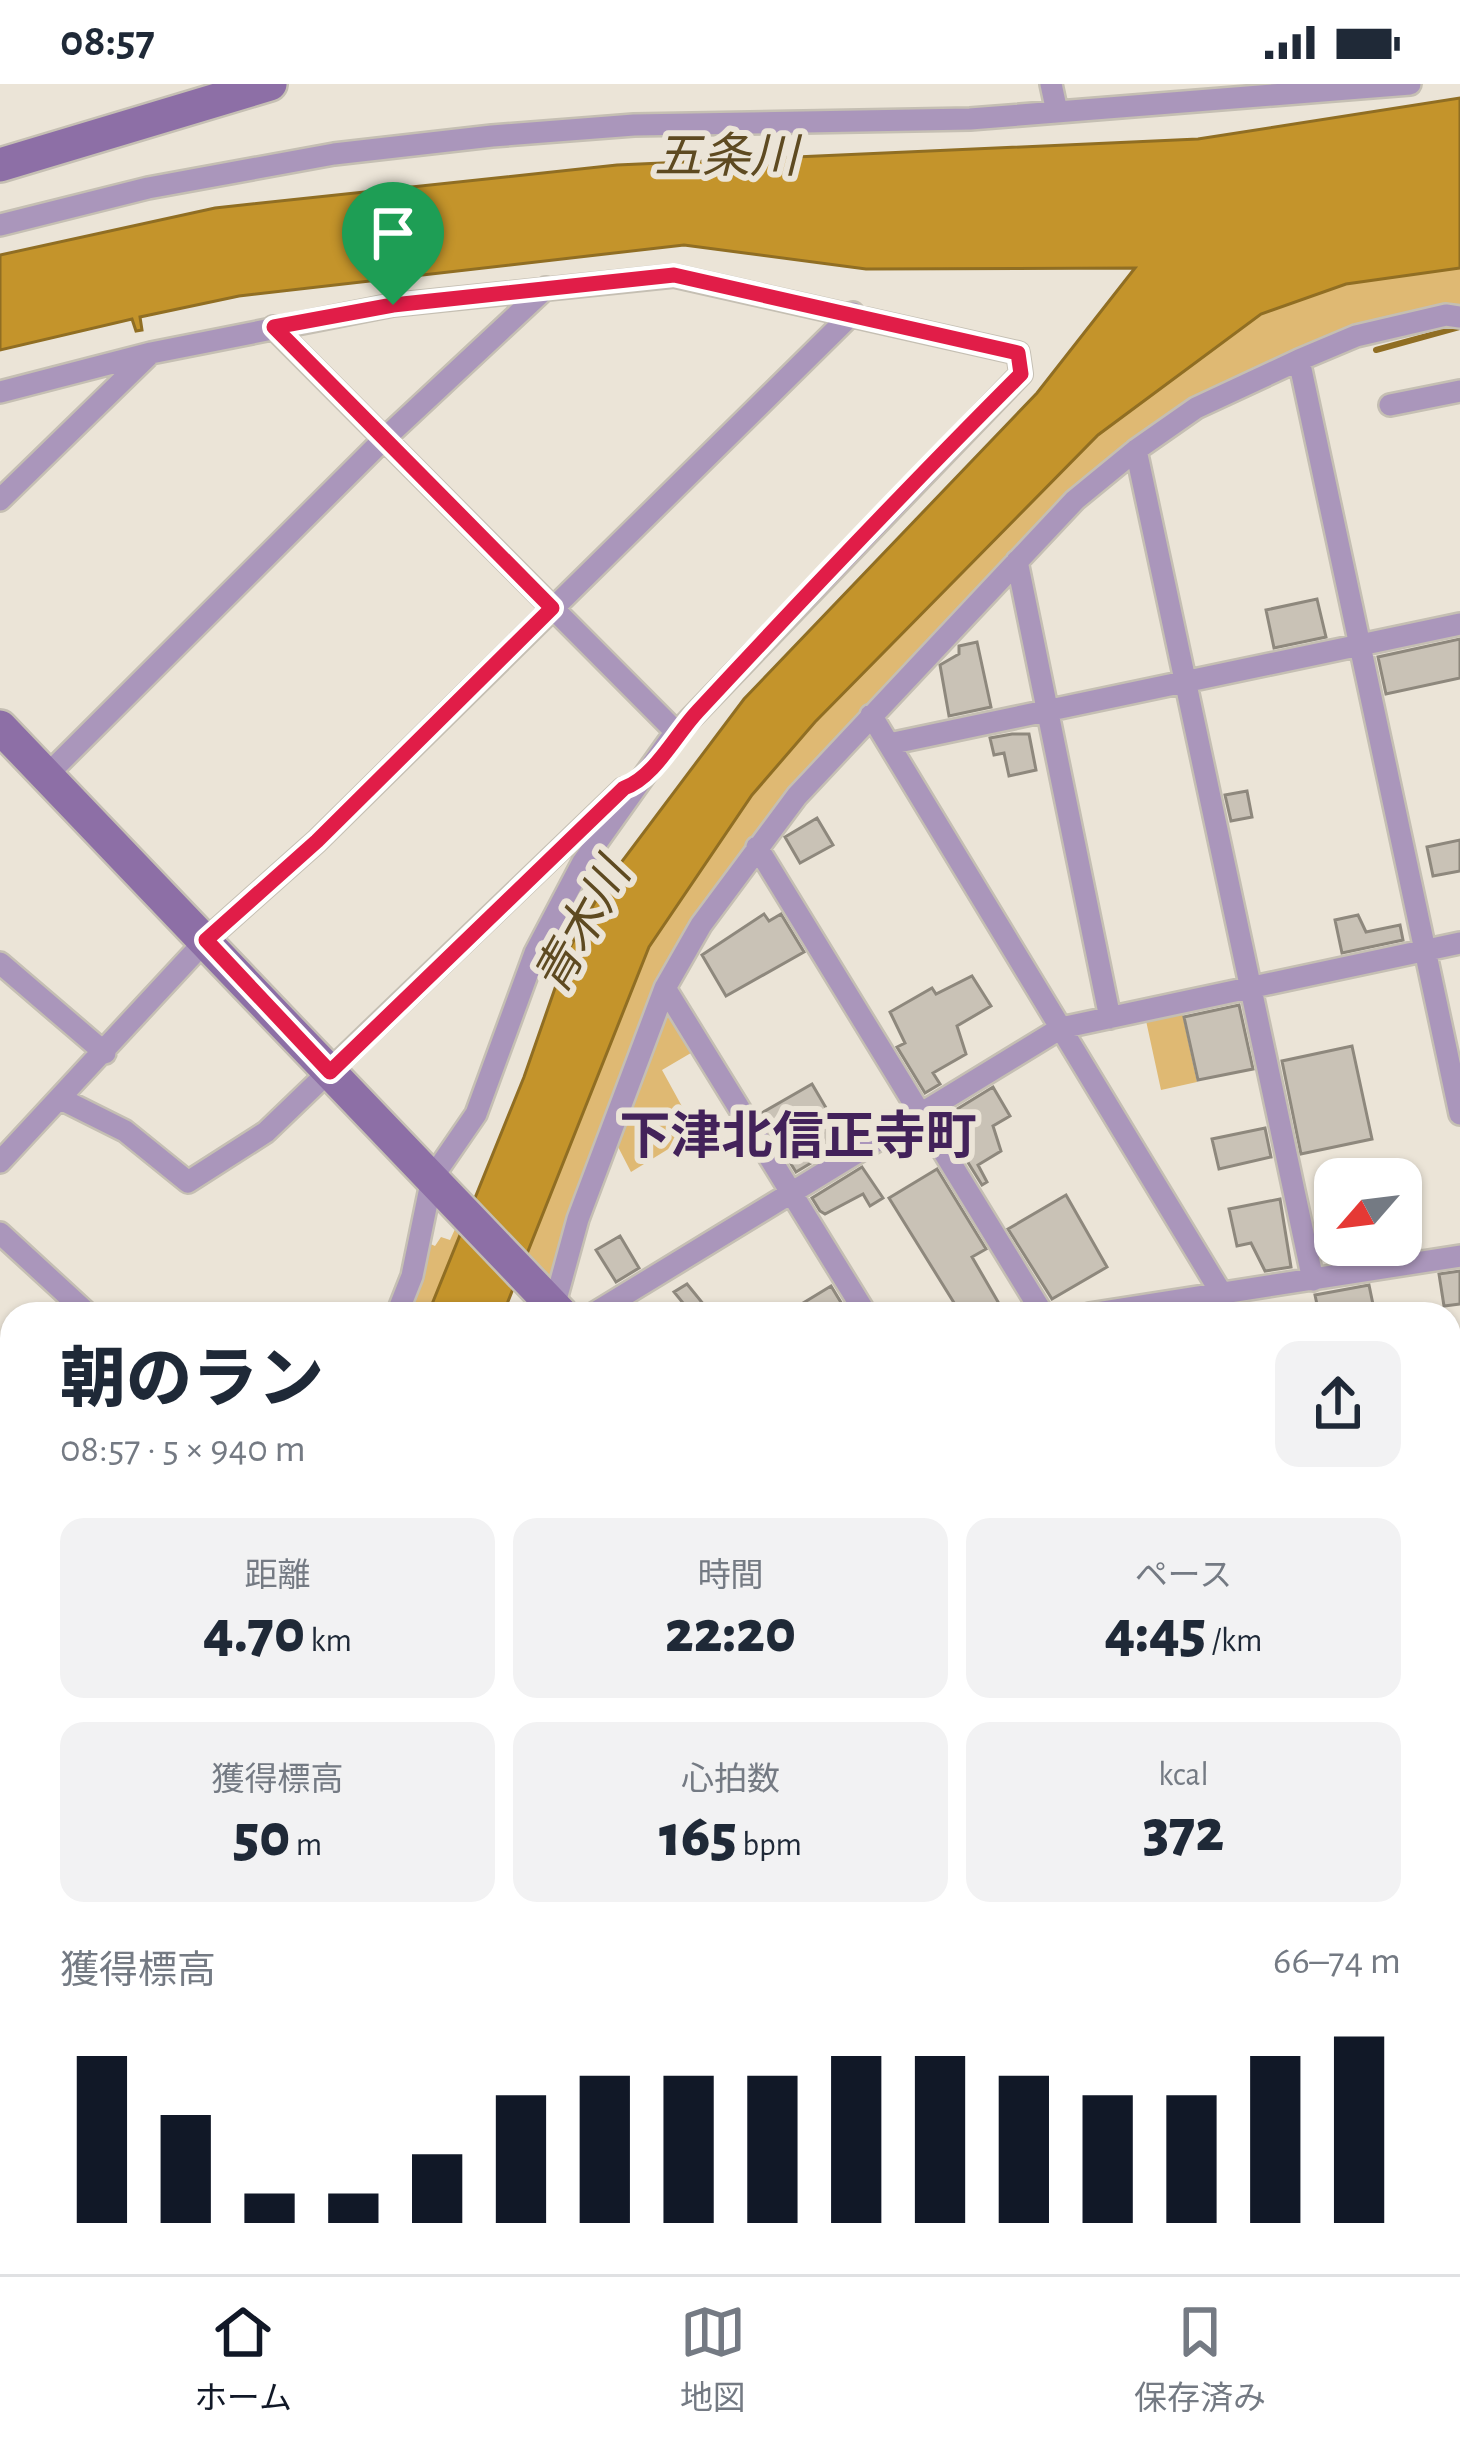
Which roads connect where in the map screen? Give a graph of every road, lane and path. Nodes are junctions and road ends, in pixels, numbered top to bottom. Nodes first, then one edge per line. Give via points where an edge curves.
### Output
1 (270, 84) edge
2 (1051, 84) edge
3 (1410, 84) edge
4 (1230, 92) edge
5 (1057, 112) junction
6 (0, 165) edge
7 (0, 225) edge
8 (546, 288) junction
9 (853, 314) junction
10 (1460, 317) edge
11 (274, 327) junction
12 (151, 352) junction
13 (1299, 360) junction
14 (1460, 391) edge
15 (0, 392) edge
16 (1390, 405) dead end
17 (383, 440) junction
18 (1136, 449) junction
19 (0, 500) edge
20 (1017, 561) junction
21 (552, 608) junction
22 (1460, 624) edge
23 (1359, 645) junction
24 (1186, 680) junction
25 (1047, 709) junction
26 (871, 715) junction
27 (0, 728) edge
28 (677, 733) junction
29 (889, 745) junction
30 (47, 776) junction
31 (640, 783) junction
32 (758, 847) junction
33 (206, 940) junction
34 (1460, 943) edge
35 (1425, 951) junction
36 (0, 963) edge
37 (665, 988) junction
38 (1251, 988) junction
39 (1110, 1018) junction
40 (1061, 1028) junction
41 (105, 1053) junction
42 (330, 1072) junction
43 (61, 1099) junction
44 (921, 1111) junction
45 (1460, 1114) edge
46 (0, 1162) edge
47 (437, 1184) junction
48 (789, 1190) junction
49 (0, 1233) edge
50 (1460, 1256) edge
51 (1313, 1280) junction
52 (75, 1302) edge
53 (402, 1302) edge
54 (547, 1302) edge
55 (555, 1302) edge
56 (612, 1302) edge
57 (859, 1302) edge
58 (1036, 1302) edge
59 (1228, 1302) edge
60 (1236, 1302) edge

1 - 6 main road
2 - 5 street
3 - 4 street
4 - 5 street
5 - 7 street via 492,136 311,158
8 - 9 street via 674,275
8 - 11 street
8 - 17 street
9 - 21 street
9 - 28 street via 1018,353 1021,374
10 - 13 street via 1356,337
11 - 12 street
11 - 17 street
12 - 15 street
12 - 19 street
13 - 18 street via 1196,408
13 - 23 street
14 - 16 street
17 - 21 street
17 - 30 street
18 - 20 street
18 - 24 street
20 - 25 street
20 - 26 street
21 - 28 street
21 - 33 street
22 - 23 street
23 - 24 street
23 - 35 street
24 - 25 street
24 - 38 street
25 - 29 street
25 - 39 street
26 - 29 street
26 - 32 street
27 - 30 main road
28 - 31 street
29 - 40 street
30 - 33 main road
31 - 42 street via 624,788
31 - 47 street via 535,952 476,1114
32 - 37 street
32 - 44 street
33 - 41 street
33 - 42 main road
34 - 35 street
35 - 38 street
35 - 45 street
36 - 41 street
37 - 48 street
37 - 55 street
38 - 39 street
38 - 51 street
39 - 40 street
40 - 44 street
40 - 59 street
41 - 43 street
42 - 43 street via 266,1132 188,1182 124,1131
42 - 47 main road
43 - 46 street
44 - 48 street
44 - 58 street
47 - 53 street
47 - 54 main road
48 - 56 street
48 - 57 street
49 - 52 street
50 - 51 street
51 - 60 street

